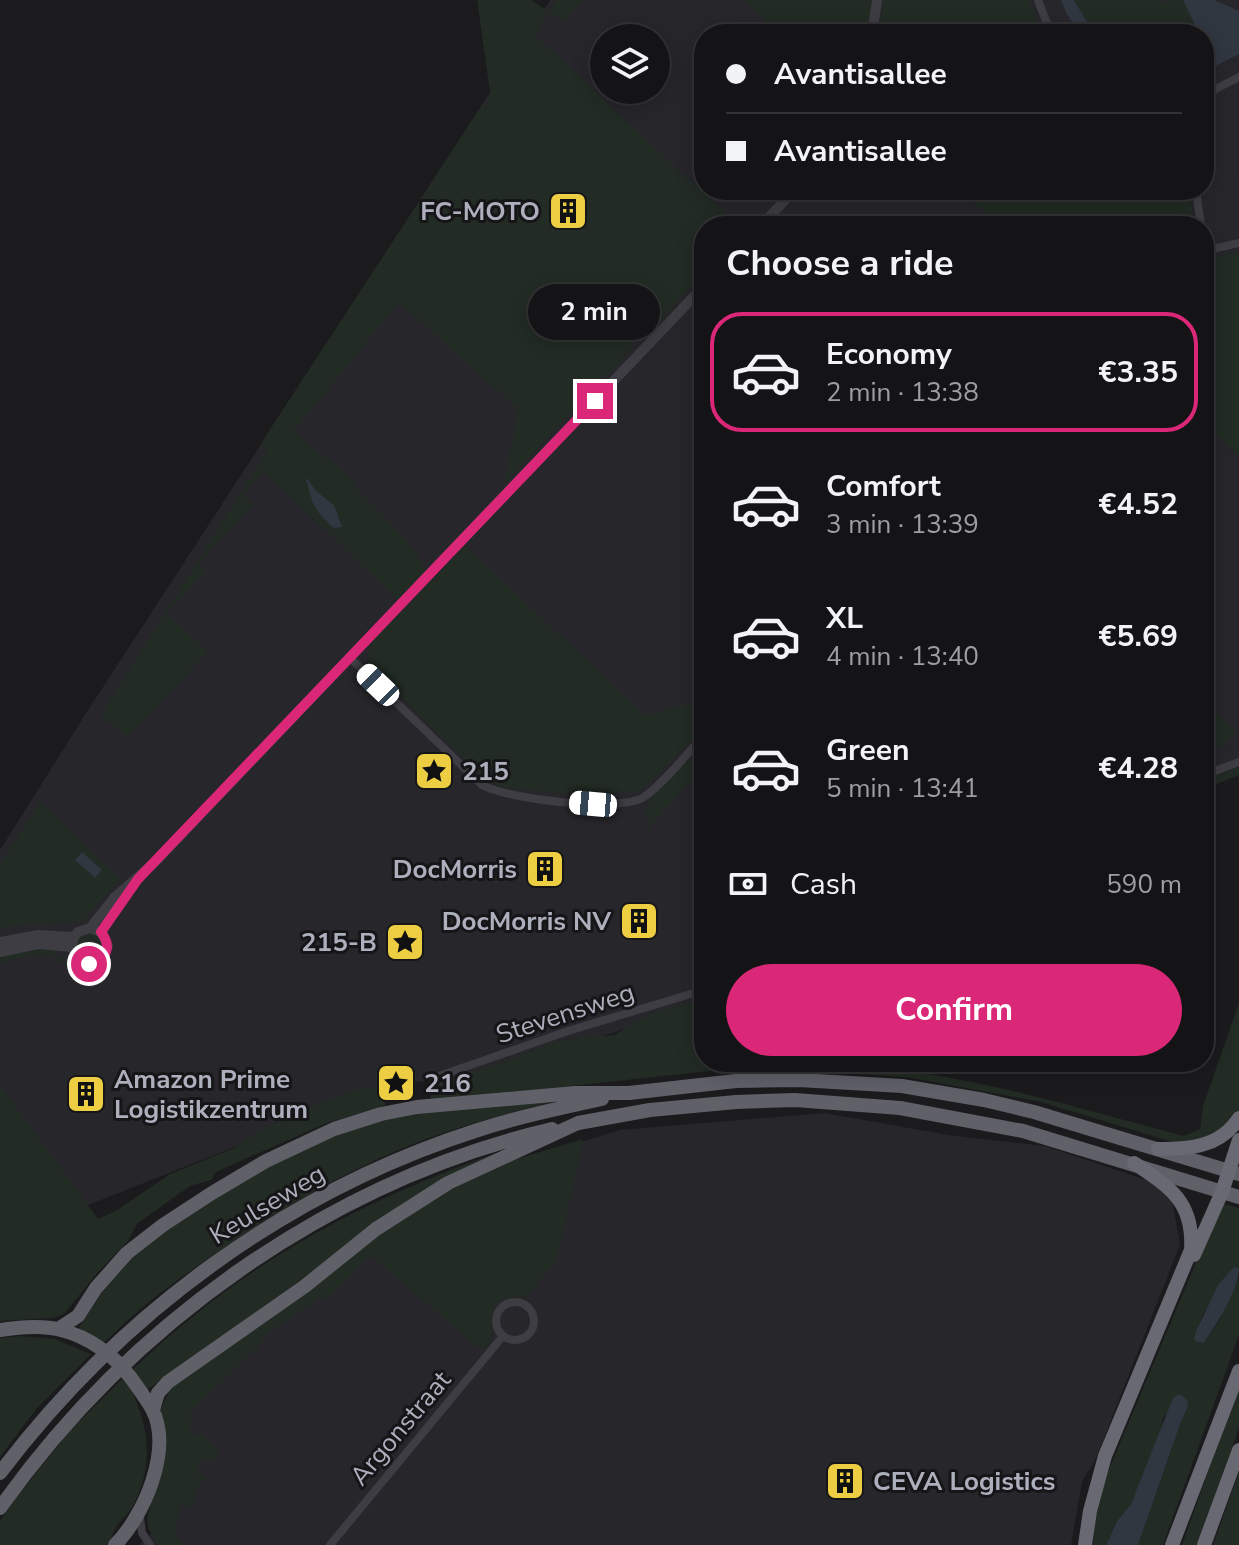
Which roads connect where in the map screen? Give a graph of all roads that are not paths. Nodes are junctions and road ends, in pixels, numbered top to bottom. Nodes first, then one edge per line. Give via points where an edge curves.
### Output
1 (877, 0) edge
2 (1038, 0) edge
3 (873, 24) edge
4 (1047, 24) edge
5 (1239, 77) edge
6 (1214, 90) edge
7 (785, 200) edge
8 (770, 216) edge
9 (1239, 243) edge
10 (1214, 249) edge
11 (694, 297) edge
12 (349, 657) junction
13 (694, 745) edge
14 (1239, 762) edge
15 (1214, 771) edge
16 (138, 879) junction
17 (90, 928) junction
18 (101, 932) junction
19 (0, 942) edge
20 (73, 942) junction
21 (0, 952) edge
22 (694, 993) edge
23 (439, 1076) dead end
24 (629, 1093) junction
25 (1239, 1118) edge
26 (578, 1123) junction
27 (1239, 1140) edge
28 (1158, 1149) junction
29 (1134, 1163) junction
30 (1234, 1173) edge
31 (1222, 1192) junction
32 (1239, 1197) edge
33 (1180, 1277) junction
34 (58, 1329) junction
35 (0, 1330) edge
36 (503, 1336) junction
37 (1239, 1371) edge
38 (153, 1410) junction
39 (1239, 1450) edge
40 (0, 1473) edge
41 (0, 1508) edge
42 (142, 1508) junction
43 (115, 1545) edge
44 (150, 1545) edge
45 (330, 1545) edge
46 (1085, 1545) edge
47 (1172, 1545) edge
48 (1204, 1545) edge

1 - 3 street
2 - 4 street
5 - 6 street
7 - 8 street
9 - 10 street
11 - 12 street
12 - 13 street via 494,792 627,803 643,798
12 - 16 street
14 - 15 street
16 - 17 street
16 - 18 street
17 - 18 street
17 - 20 street
18 - 20 street via 108,946 97,962 81,962
19 - 20 street via 38,935
20 - 21 street
22 - 23 street, Stevensweg
24 - 28 highway via 736,1081 902,1086 1034,1112
24 - 34 highway via 417,1107 334,1129 252,1169 163,1225 118,1261 78,1316
24 - 40 highway, Keulseweg via 475,1131 307,1205 177,1291 127,1333 44,1417
25 - 28 highway via 1203,1146
26 - 29 highway via 697,1105 795,1100 900,1108 979,1122
26 - 38 highway via 461,1176 405,1209 168,1382
26 - 41 highway, Keulseweg via 453,1160 342,1209 244,1267 112,1375 67,1422
27 - 30 highway
28 - 30 highway
29 - 31 highway
29 - 33 highway via 1170,1188 1188,1216 1191,1250
30 - 31 highway
31 - 32 highway
31 - 33 highway
33 - 46 highway via 1105,1456
34 - 35 highway
34 - 38 highway via 107,1353
36 - 36 street via 516,1341 528,1335 534,1319 527,1307 510,1303 499,1311 496,1324
36 - 45 street, Argonstraat
37 - 47 highway
38 - 42 highway via 155,1466
39 - 48 highway
42 - 43 highway
42 - 44 street via 139,1526

